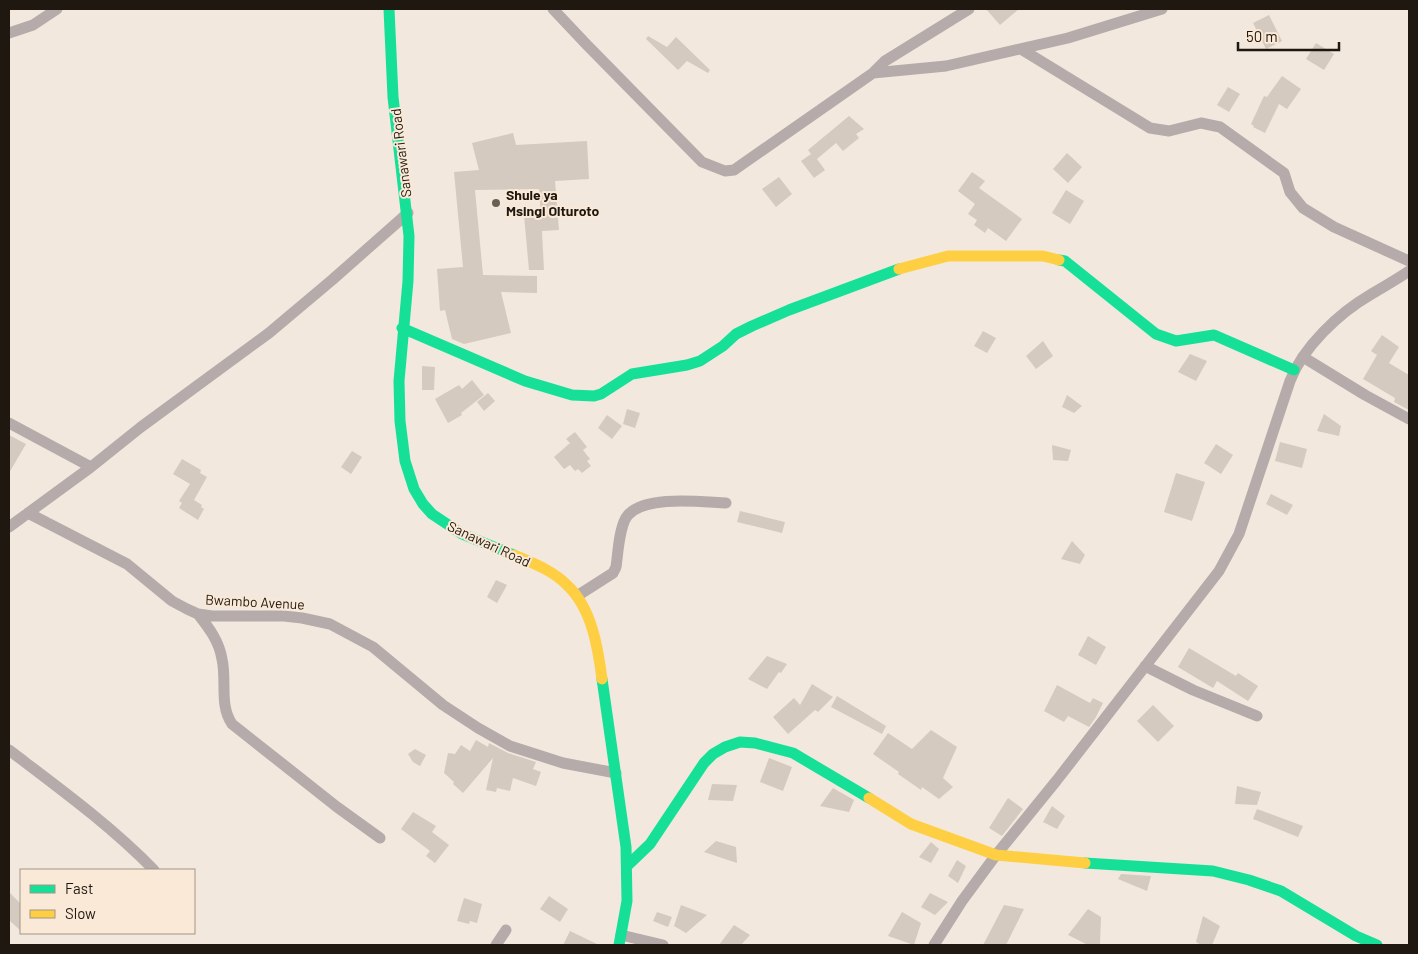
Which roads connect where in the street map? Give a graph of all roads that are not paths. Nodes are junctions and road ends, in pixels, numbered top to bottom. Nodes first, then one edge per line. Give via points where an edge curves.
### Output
1 (57, 9) edge
2 (389, 9) edge
3 (553, 9) edge
4 (969, 9) edge
5 (1162, 9) edge
6 (9, 33) edge
7 (1021, 48) junction
8 (873, 72) junction
9 (408, 213) junction
10 (1409, 261) edge
11 (1409, 271) edge
12 (402, 328) junction
13 (1303, 357) junction
14 (1294, 370) junction
15 (1409, 419) edge
16 (9, 423) edge
17 (91, 467) junction
18 (726, 503) dead end
19 (28, 513) junction
20 (9, 527) edge
21 (577, 596) junction
22 (198, 614) junction
23 (1145, 666) junction
24 (1257, 716) dead end
25 (9, 750) edge
26 (616, 773) junction
27 (380, 838) dead end
28 (996, 855) junction
29 (627, 866) junction
30 (153, 869) edge
31 (506, 930) dead end
32 (620, 940) edge
33 (496, 945) edge
34 (663, 945) edge
35 (934, 945) edge
36 (1377, 945) edge

1 - 6 street via 33,25
2 - 9 street, Sanawari Road via 396,126
3 - 8 street via 702,162 725,171 734,170
4 - 8 street via 885,61
5 - 7 street
7 - 8 street via 946,66
7 - 10 street via 1150,128 1169,131 1201,123 1220,127 1284,173 1290,192 1303,208
9 - 12 street, Sanawari Road via 409,256
9 - 17 street via 291,316
11 - 13 street via 1342,313
12 - 14 street via 525,381 562,392 594,396 632,374 700,361 752,326 903,268 948,256 1043,256 1065,261 1156,334 1169,340 1184,341 1214,335
12 - 21 street, Sanawari Road via 399,380 403,449 410,480 418,497 444,524 556,576
13 - 14 street
13 - 15 street
14 - 23 street via 1239,534 1230,552
16 - 17 street
17 - 19 street
18 - 21 street via 674,501 635,509 623,525 613,573
19 - 20 street
19 - 22 street, Bwambo Avenue via 127,564 172,601
21 - 26 street, Sanawari Road via 596,646
22 - 26 street, Bwambo Avenue via 293,617 330,624 373,647 443,705 510,746 563,763
22 - 27 street via 211,631 223,660 225,708 232,724
23 - 24 street
23 - 28 street
25 - 30 street via 128,844
26 - 29 street, Sanawari Road
28 - 29 street via 911,824 793,754 740,742 713,754 650,844
28 - 35 street
28 - 36 street via 1213,871 1281,891
29 - 32 street, Sanawari Road
31 - 33 street
32 - 34 street

